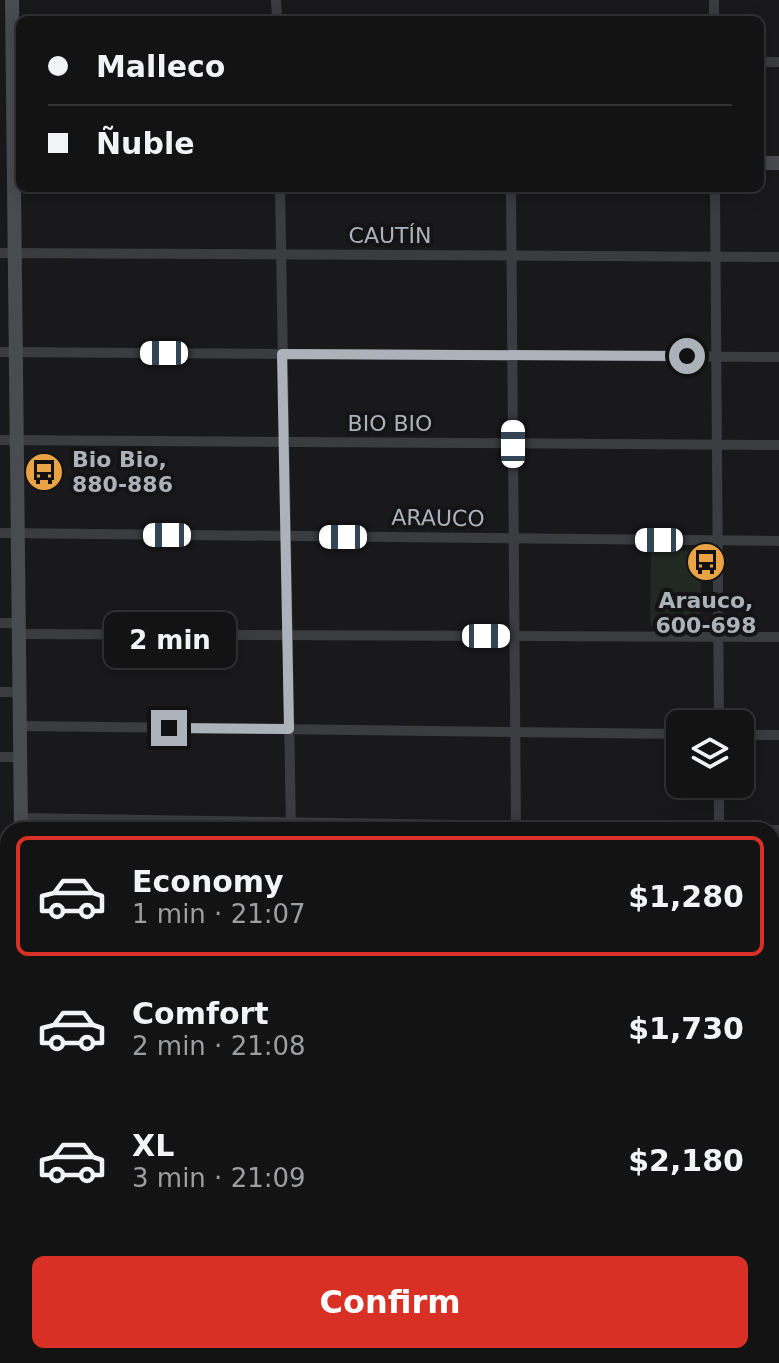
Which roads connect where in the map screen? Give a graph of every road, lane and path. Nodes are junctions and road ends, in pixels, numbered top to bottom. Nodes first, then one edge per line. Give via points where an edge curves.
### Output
1 (12, 0) edge
2 (16, 58) edge
3 (11, 162) edge
4 (280, 192) edge
5 (511, 192) edge
6 (715, 192) edge
7 (7, 253) edge
8 (281, 255) junction
9 (512, 256) junction
10 (716, 256) junction
11 (779, 257) edge
12 (0, 352) edge
13 (16, 352) junction
14 (282, 354) junction
15 (512, 355) junction
16 (716, 357) junction
17 (779, 357) edge
18 (0, 440) edge
19 (17, 440) junction
20 (284, 442) junction
21 (513, 444) junction
22 (717, 445) junction
23 (779, 445) edge
24 (0, 533) edge
25 (18, 533) junction
26 (286, 536) junction
27 (514, 538) junction
28 (717, 540) junction
29 (779, 541) edge
30 (0, 623) edge
31 (19, 629) junction
32 (287, 636) junction
33 (514, 636) junction
34 (718, 637) junction
35 (779, 637) edge
36 (0, 692) edge
37 (20, 692) junction
38 (719, 710) edge
39 (20, 726) junction
40 (289, 729) junction
41 (515, 732) junction
42 (666, 734) edge
43 (754, 735) edge
44 (779, 735) edge
45 (0, 757) edge
46 (21, 757) junction
47 (719, 798) edge
48 (21, 822) edge
49 (290, 822) edge
50 (516, 822) edge
51 (719, 822) edge

1 - 2 street
2 - 3 street
3 - 7 street
4 - 8 street
5 - 9 street
6 - 10 street
7 - 8 street, CAUTÍN
7 - 13 street
8 - 9 street, CAUTÍN
8 - 14 street
9 - 10 street, CAUTÍN
9 - 15 street
10 - 11 street, CAUTÍN
10 - 16 street
12 - 13 street
13 - 14 street
13 - 19 street
14 - 15 street
14 - 20 street
15 - 16 street
15 - 21 street
16 - 17 street
16 - 22 street
18 - 19 street, BIO BIO
19 - 20 street, BIO BIO
19 - 25 street
20 - 21 street, BIO BIO
20 - 26 street
21 - 22 street, BIO BIO
21 - 27 street
22 - 23 street, BIO BIO
22 - 28 street
24 - 25 street, ARAUCO
25 - 26 street, ARAUCO
25 - 31 street
26 - 27 street, ARAUCO
26 - 32 street
27 - 28 street, ARAUCO
27 - 33 street
28 - 29 street, ARAUCO
28 - 34 street
30 - 31 street
31 - 32 street
31 - 37 street
32 - 33 street
32 - 40 street
33 - 34 street
33 - 41 street
34 - 35 street
34 - 38 street
36 - 37 street
37 - 39 street
39 - 40 street
39 - 46 street
40 - 41 street
40 - 49 street
41 - 42 street
41 - 50 street
43 - 44 street
45 - 46 street
46 - 48 street
47 - 51 street

